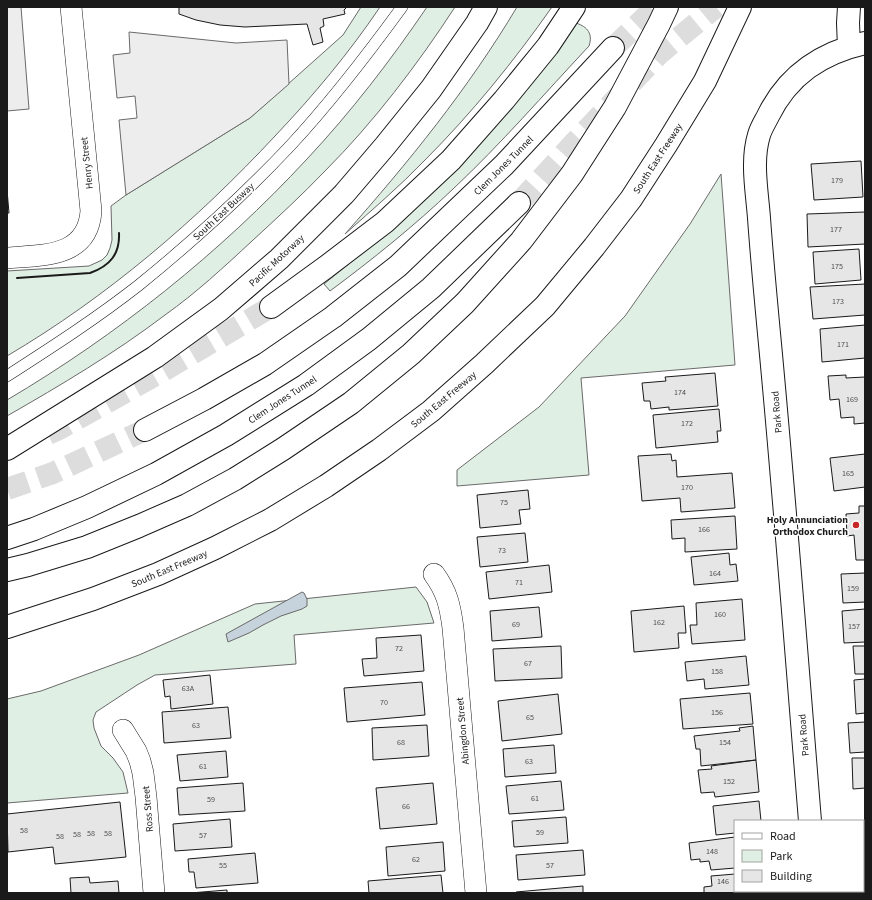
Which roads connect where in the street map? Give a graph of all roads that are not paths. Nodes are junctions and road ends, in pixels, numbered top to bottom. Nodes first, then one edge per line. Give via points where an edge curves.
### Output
1 (71, 7) edge
2 (402, 7) edge
3 (486, 7) edge
4 (574, 7) edge
5 (667, 7) edge
6 (740, 7) edge
7 (849, 7) edge
8 (857, 45) edge
9 (613, 48) tunnel mouth
10 (519, 203) tunnel mouth
11 (7, 258) edge
12 (271, 307) tunnel mouth
13 (7, 376) edge
14 (145, 430) tunnel mouth
15 (7, 449) edge
16 (7, 538) edge
17 (7, 570) edge
18 (434, 574) dead end
19 (7, 627) edge
20 (123, 730) dead end
21 (810, 820) edge
22 (154, 893) edge
23 (476, 893) edge
24 (862, 893) edge
25 (865, 893) edge

1 - 11 street, Henry Street via 90,221 87,232 72,246 53,254
2 - 13 lane, South East Busway via 342,86 290,146 242,195 138,286
3 - 15 main road, Pacific Motorway via 431,89 385,146 344,194 279,259 222,309 155,357
4 - 12 main road via 548,46 451,160 385,222
5 - 17 main road via 615,107 572,174 521,241 465,303 411,354 351,404 235,479 187,505 87,548
6 - 19 main road, South East Freeway via 705,81 631,199 594,248 545,306 431,411 326,486 270,520 158,574 93,599
7 - 8 main road via 848,23
8 - 21 main road, Park Road via 813,63 789,83 773,104 756,147 756,179
9 - 14 main road, Clem Jones Tunnel via 504,165 398,266 333,317 265,364 204,400
10 - 16 main road, Clem Jones Tunnel via 431,288 370,339 306,385 226,435 156,474 87,507
18 - 23 street, Abingdon Street via 446,593 451,614
20 - 22 street, Ross Street via 136,751 143,773
24 - 25 street

